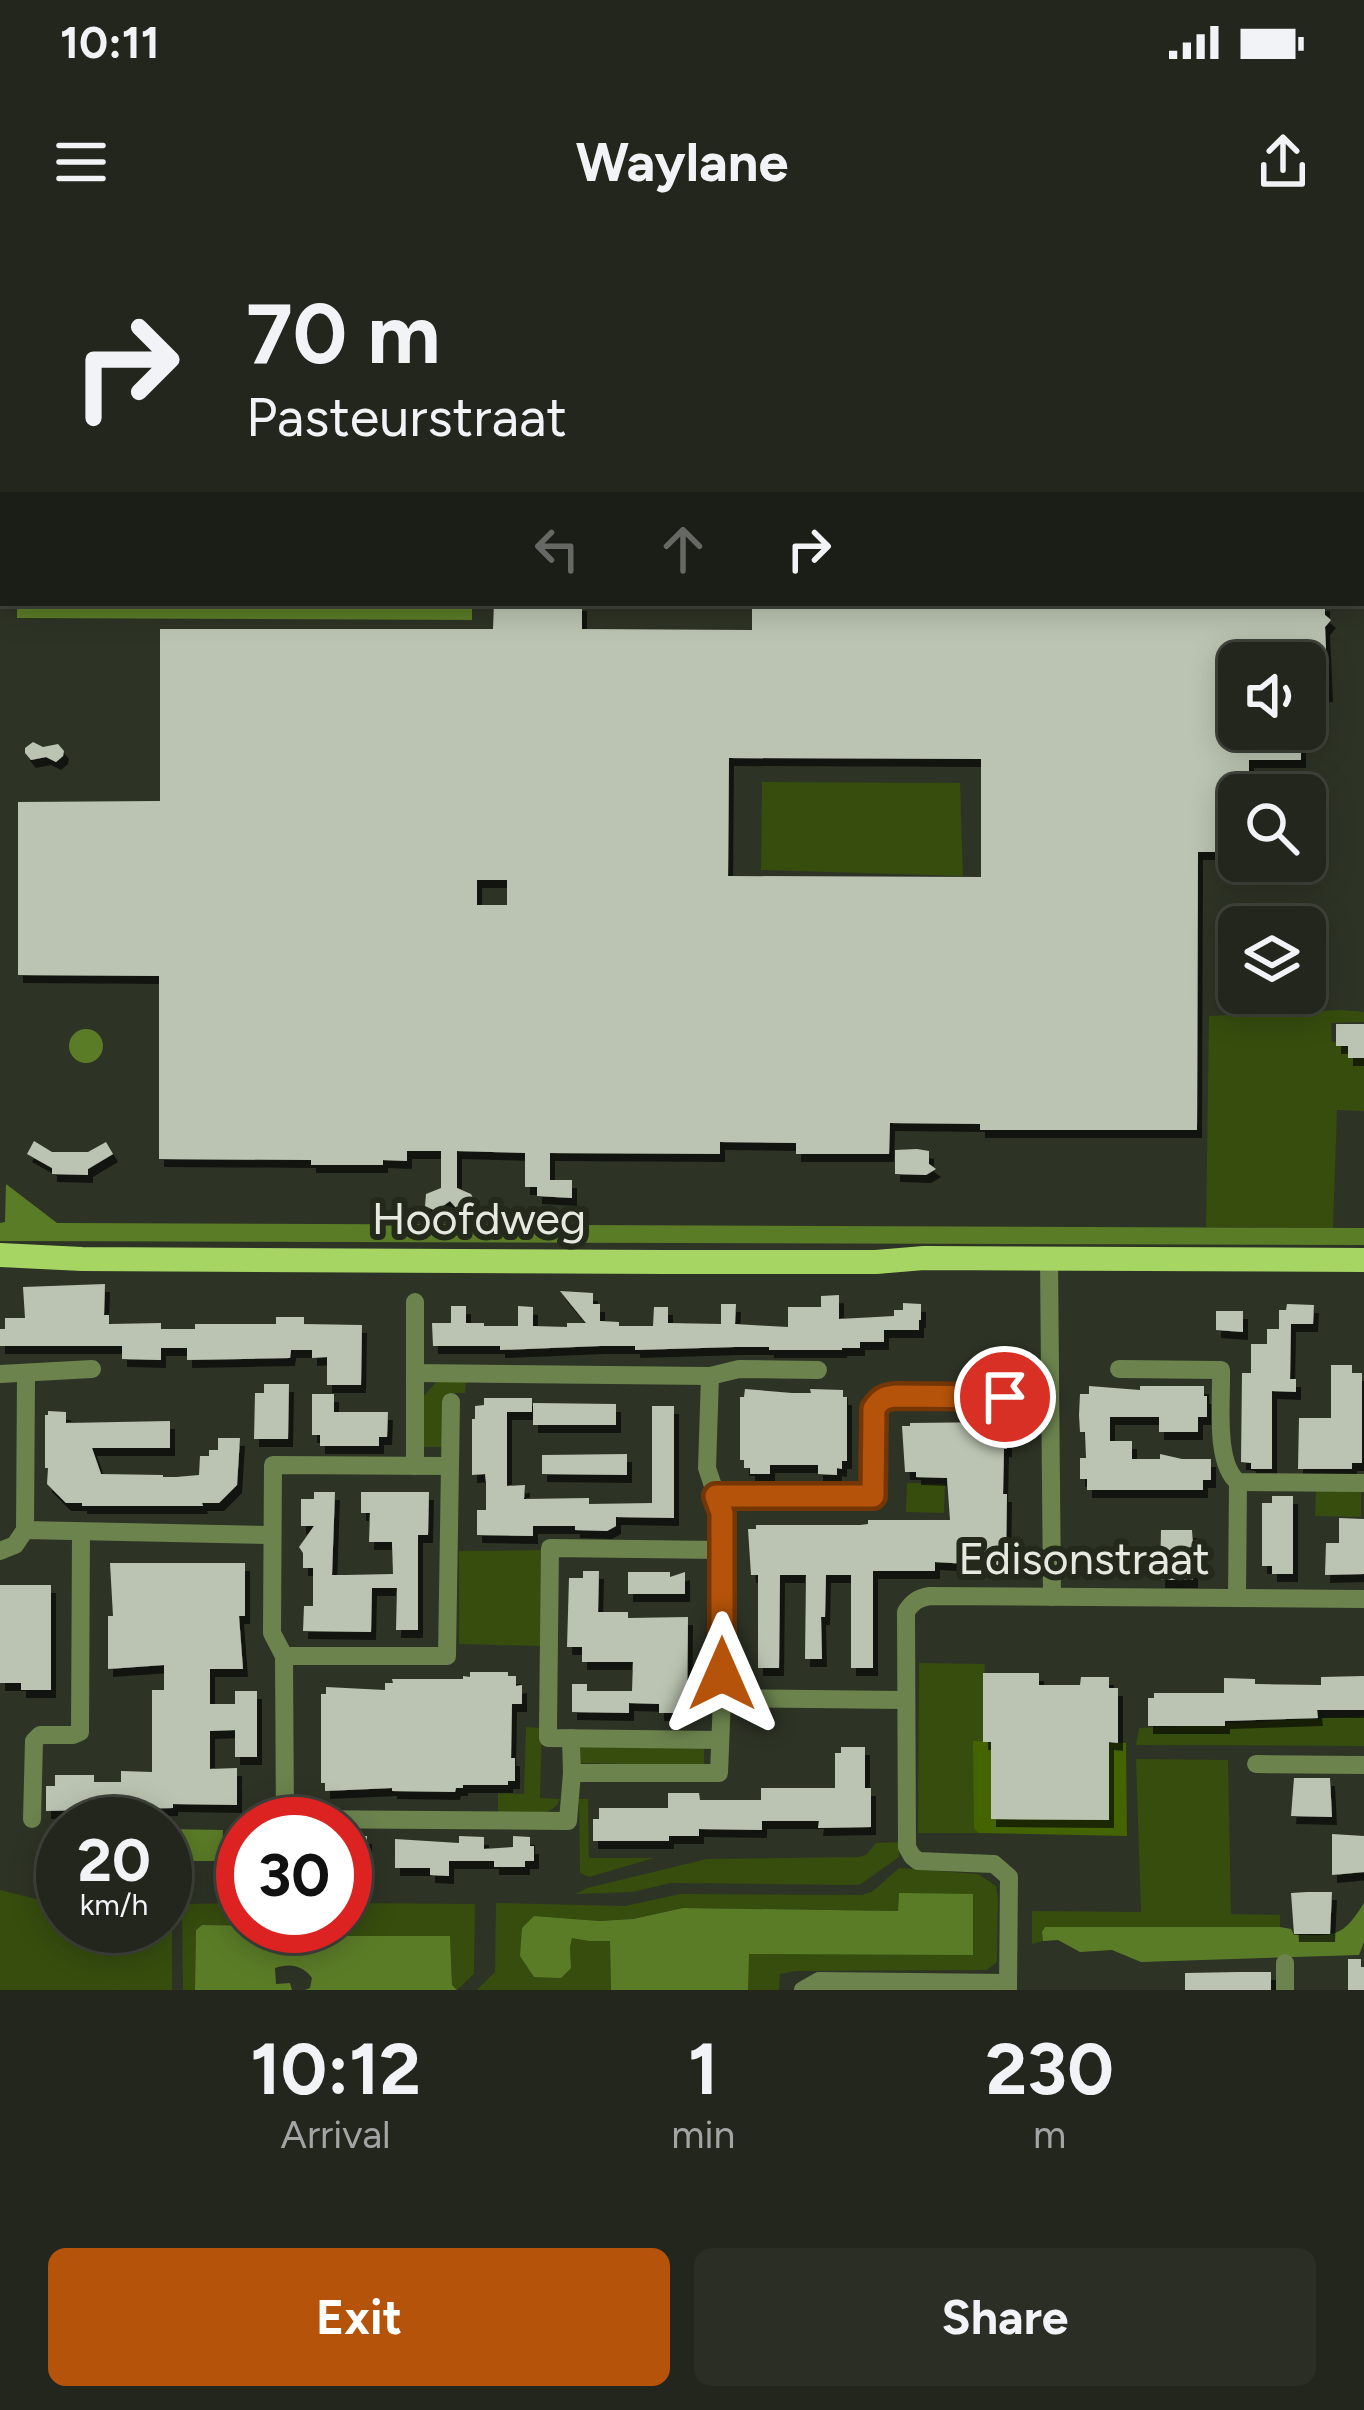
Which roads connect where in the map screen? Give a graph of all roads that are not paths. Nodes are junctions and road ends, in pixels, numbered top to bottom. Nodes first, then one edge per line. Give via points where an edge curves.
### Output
1 (0, 1255) edge
2 (82, 1259) junction
3 (1364, 1260) edge
4 (1050, 1266) junction
5 (0, 1269) edge
6 (1364, 1274) edge
7 (415, 1302) dead end
8 (92, 1369) dead end
9 (1119, 1369) dead end
10 (818, 1370) dead end
11 (415, 1373) junction
12 (0, 1375) edge
13 (26, 1375) junction
14 (710, 1376) junction
15 (1010, 1400) dead end
16 (451, 1402) dead end
17 (415, 1466) junction
18 (450, 1466) junction
19 (1238, 1482) junction
20 (1364, 1483) edge
21 (716, 1496) junction
22 (25, 1530) junction
23 (80, 1533) junction
24 (272, 1534) junction
25 (721, 1550) junction
26 (0, 1551) edge
27 (1052, 1597) junction
28 (1237, 1597) junction
29 (1364, 1599) edge
30 (284, 1656) junction
31 (722, 1698) junction
32 (906, 1700) junction
33 (572, 1738) junction
34 (720, 1740) junction
35 (1256, 1764) dead end
36 (1364, 1765) edge
37 (572, 1773) junction
38 (32, 1820) dead end
39 (1285, 1963) dead end
40 (1008, 1986) edge
41 (803, 1990) edge
42 (1285, 1990) edge

1 - 2 main road, Hoofdweg
2 - 4 main road, Hoofdweg via 924,1258
2 - 5 main road, Hoofdweg
3 - 4 main road, Hoofdweg
4 - 6 main road, Hoofdweg
4 - 27 street
7 - 11 street
8 - 13 street
9 - 19 street via 1221,1370 1223,1459
10 - 14 street
11 - 14 street
11 - 17 street
12 - 13 street
13 - 22 street
14 - 21 street via 707,1468
15 - 21 street via 886,1396 874,1409 873,1496
16 - 18 street
17 - 18 street
17 - 24 street via 273,1465
18 - 30 street via 447,1656
19 - 20 street
19 - 28 street
21 - 25 street
22 - 23 street
22 - 26 street
23 - 24 street
23 - 38 street via 80,1732 34,1741
24 - 30 street via 272,1634
25 - 31 street
25 - 33 street via 550,1548 548,1738
27 - 28 street, Edisonstraat
27 - 32 street, Edisonstraat via 915,1601 906,1612
28 - 29 street, Edisonstraat
30 - 37 street via 285,1820 568,1821
31 - 32 street
31 - 34 street
32 - 40 street, Edisonstraat via 907,1847 918,1861 994,1864 1009,1877
33 - 34 street
33 - 37 street
34 - 37 street via 718,1773
35 - 36 street
39 - 42 street
40 - 41 street via 819,1981

